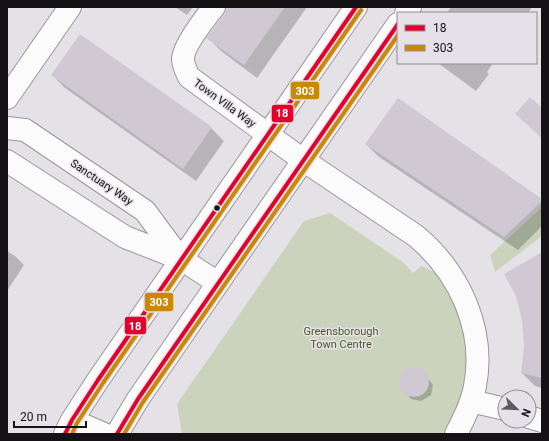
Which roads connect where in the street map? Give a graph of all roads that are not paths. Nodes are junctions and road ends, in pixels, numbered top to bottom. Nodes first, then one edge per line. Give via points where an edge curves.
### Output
1 (70, 7) edge
2 (214, 7) edge
3 (356, 7) edge
4 (397, 25) edge
5 (7, 98) edge
6 (7, 128) edge
7 (268, 135) junction
8 (304, 160) junction
9 (7, 161) edge
10 (181, 259) junction
11 (218, 283) junction
12 (471, 401) junction
13 (497, 407) edge
14 (69, 427) edge
15 (104, 434) edge
16 (117, 434) edge
17 (456, 434) edge

1 - 5 street
2 - 7 street, Town Villa Way via 194,32 183,57 185,69 189,77
3 - 7 street
4 - 8 street
6 - 10 street, Sanctuary Way via 25,130 144,211
7 - 8 street, Town Villa Way
7 - 10 street
8 - 11 street
8 - 12 street, Town Villa Way via 416,236 446,267 465,302 475,338 477,371
9 - 10 street, Sanctuary Way via 125,237
10 - 11 street, Sanctuary Way
10 - 14 street
11 - 16 street via 138,399
12 - 13 street
12 - 17 street, Town Villa Way
14 - 15 street

